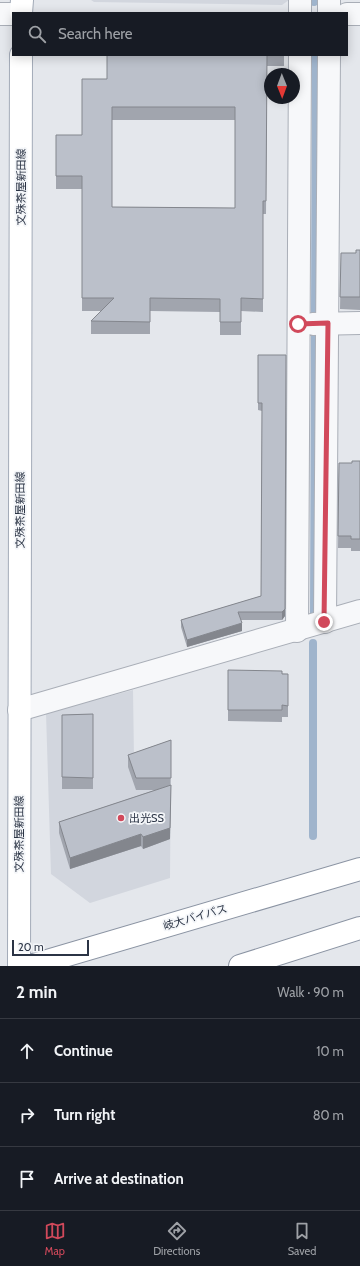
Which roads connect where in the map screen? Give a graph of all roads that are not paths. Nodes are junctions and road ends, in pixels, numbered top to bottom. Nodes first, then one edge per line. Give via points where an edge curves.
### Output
1 (22, 0) edge
2 (300, 0) edge
3 (329, 0) edge
4 (22, 12) edge
5 (300, 12) edge
6 (329, 12) edge
7 (0, 14) edge
8 (12, 14) edge
9 (348, 14) edge
10 (360, 14) edge
11 (21, 56) edge
12 (300, 56) edge
13 (329, 56) edge
14 (328, 323) junction
15 (360, 323) edge
16 (298, 324) junction
17 (360, 612) edge
18 (324, 622) junction
19 (297, 631) junction
20 (19, 710) junction
21 (360, 869) edge
22 (360, 928) edge
23 (19, 966) edge
24 (30, 966) edge
25 (240, 966) edge

1 - 4 main road
2 - 5 street
3 - 6 street
7 - 8 street
9 - 10 street
11 - 20 main road, 文殊茶屋新田線
12 - 16 street
13 - 14 street
14 - 15 street
14 - 16 street
14 - 18 street
16 - 19 street
17 - 18 street
18 - 19 street
19 - 20 street
20 - 23 main road, 文殊茶屋新田線
21 - 24 main road, 岐大バイパス
22 - 25 main road

